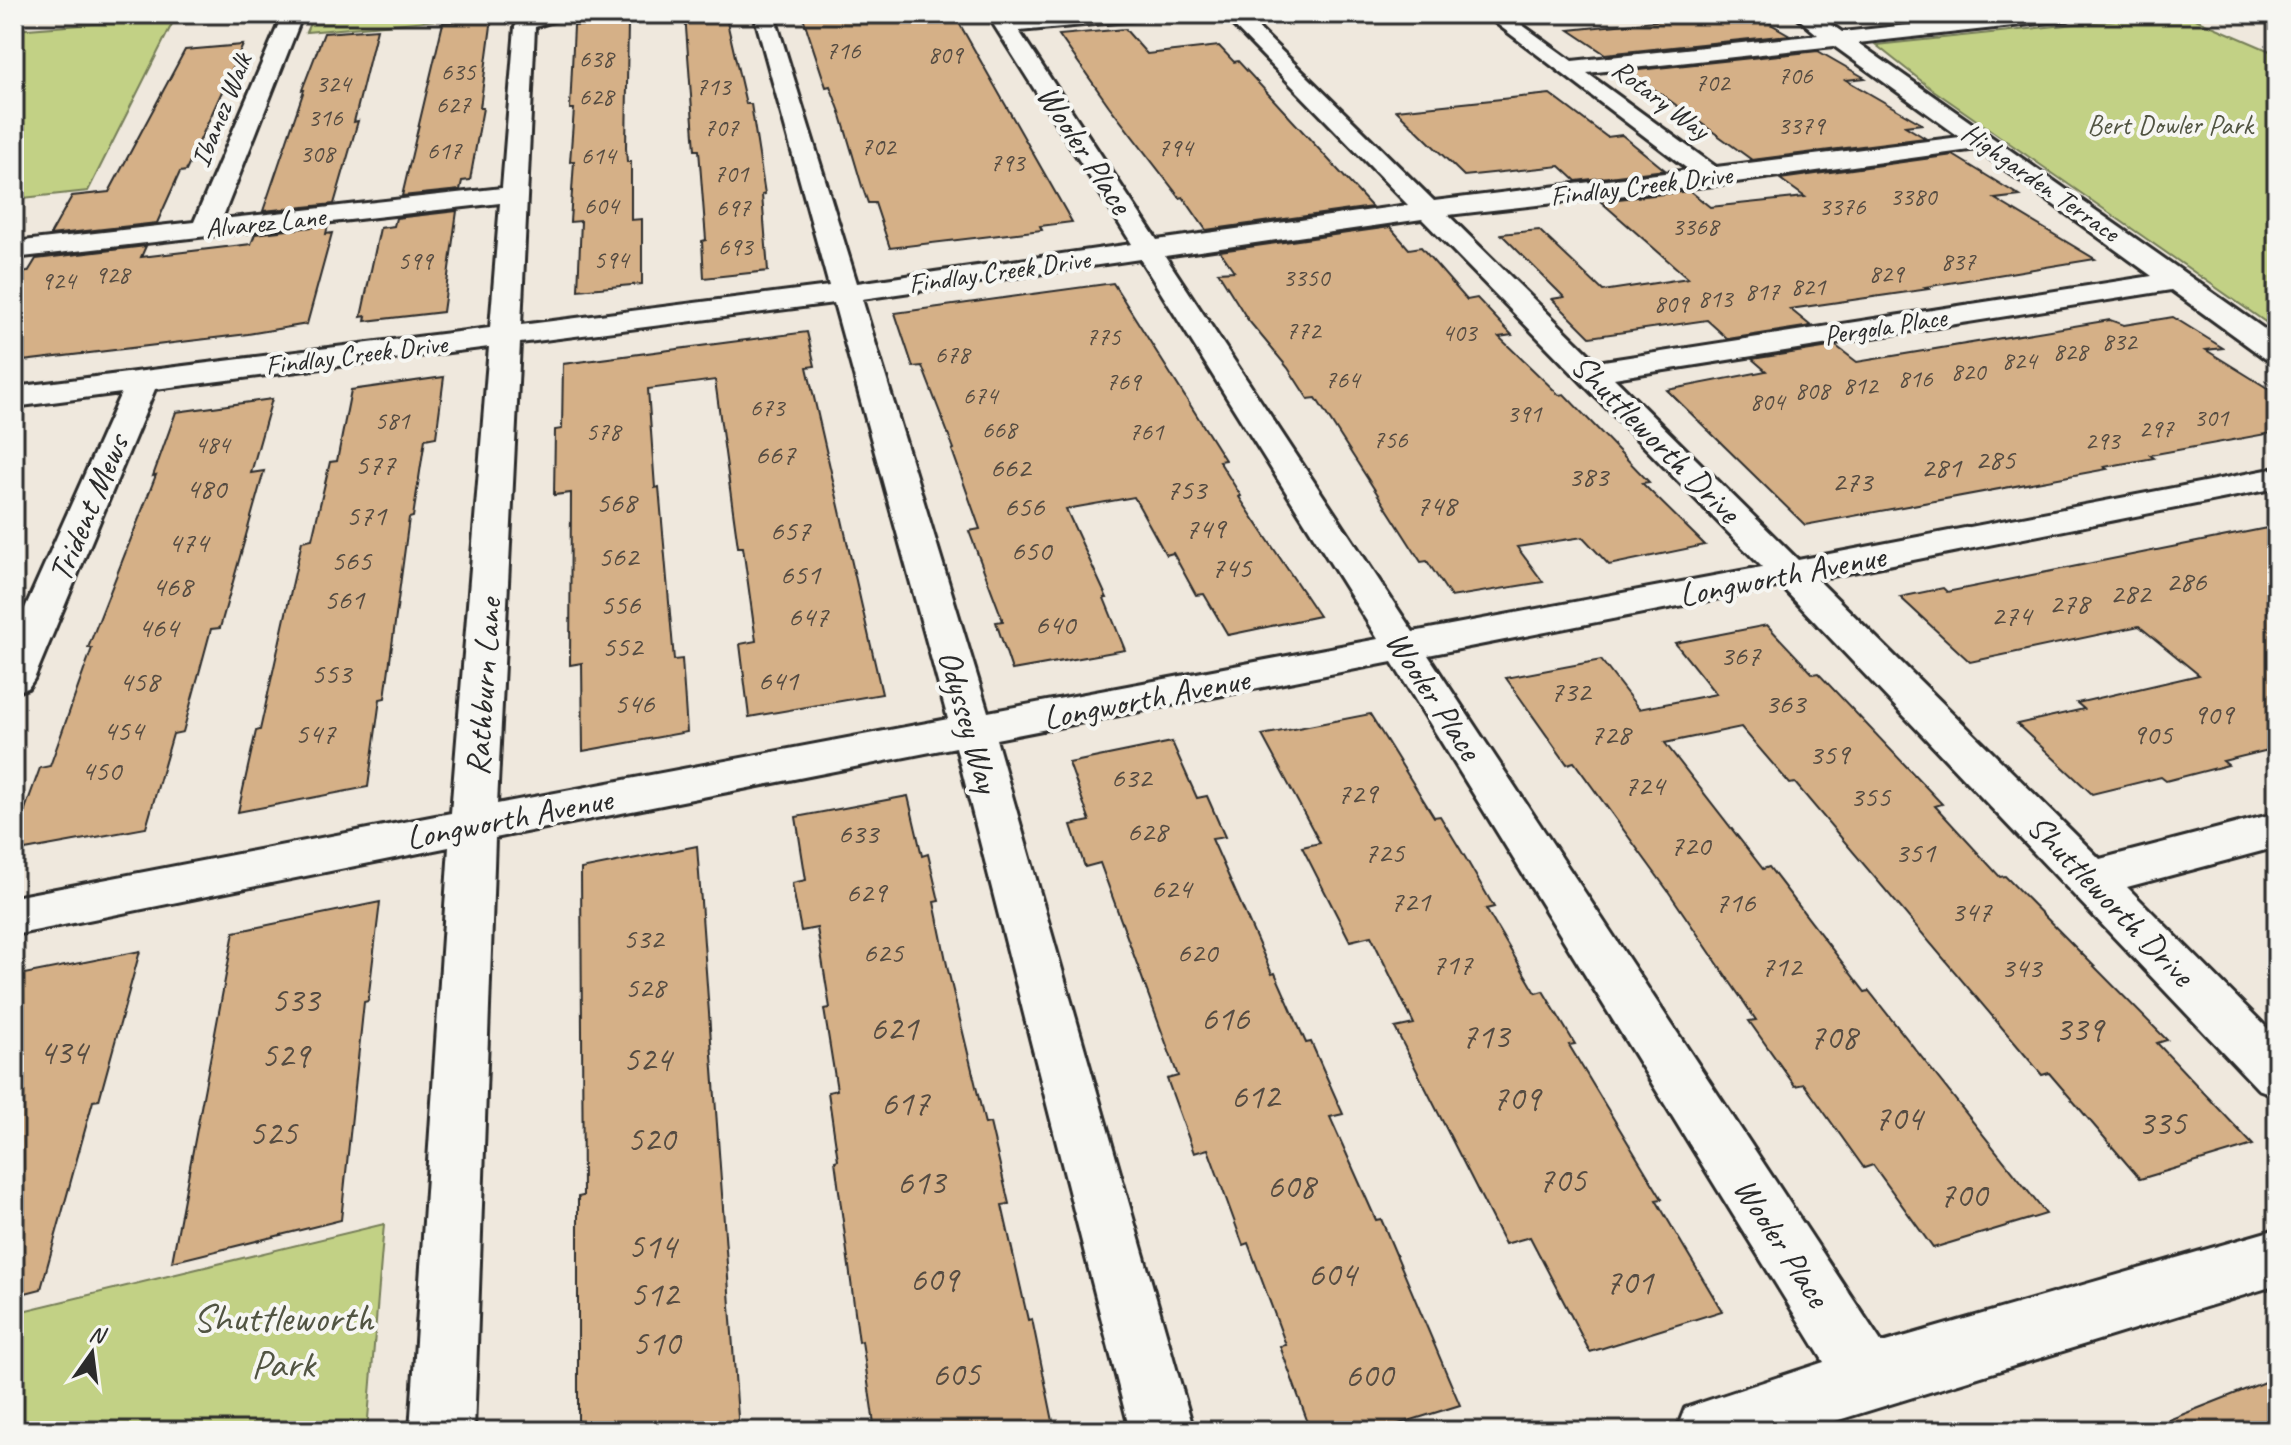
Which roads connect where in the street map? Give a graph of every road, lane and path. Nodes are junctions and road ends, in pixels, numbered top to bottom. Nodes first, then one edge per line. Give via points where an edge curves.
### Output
1 (293, 14) edge
2 (556, 14) edge
3 (764, 14) edge
4 (1138, 14) edge
5 (1232, 14) edge
6 (1494, 14) edge
7 (1803, 14) edge
8 (2068, 14) edge
9 (1001, 20) edge
10 (1842, 40) junction
11 (1570, 68) junction
12 (1984, 141) junction
13 (1714, 177) junction
14 (515, 194) junction
15 (1429, 210) junction
16 (205, 228) junction
17 (14, 250) edge
18 (1150, 250) junction
19 (2178, 280) junction
20 (844, 293) junction
21 (507, 336) junction
22 (2277, 352) edge
23 (1592, 372) junction
24 (142, 381) junction
25 (14, 397) edge
26 (2277, 478) edge
27 (1790, 574) junction
28 (1404, 648) junction
29 (14, 679) edge
30 (973, 731) junction
31 (473, 824) junction
32 (2277, 830) edge
33 (2092, 879) junction
34 (14, 916) edge
35 (2277, 1073) edge
36 (2277, 1257) edge
37 (1869, 1378) junction
38 (442, 1431) edge
39 (1162, 1431) edge
40 (1708, 1431) edge

1 - 16 street, Ibanez Walk
2 - 14 street, Rathburn Lane via 530,20 525,27
3 - 20 street, Odyssey Way
4 - 9 street
5 - 15 street, Shuttleworth Drive
6 - 11 street, Rotary Way
7 - 10 street, Highgarden Terrace
8 - 10 street
9 - 18 street, Wooler Place
10 - 11 street
10 - 12 street, Highgarden Terrace
11 - 13 street, Rotary Way
12 - 13 street, Findlay Creek Drive
12 - 19 street, Highgarden Terrace
13 - 15 street, Findlay Creek Drive
14 - 16 street, Alvarez Lane
14 - 21 street, Rathburn Lane
15 - 18 street, Findlay Creek Drive
15 - 23 street, Shuttleworth Drive
16 - 17 street, Alvarez Lane
18 - 20 street, Findlay Creek Drive
18 - 28 street, Wooler Place
19 - 22 street, Highgarden Terrace
19 - 23 street, Pergola Place
20 - 21 street, Findlay Creek Drive
20 - 30 street, Odyssey Way
21 - 24 street, Findlay Creek Drive
21 - 31 street, Rathburn Lane
23 - 27 street, Shuttleworth Drive
24 - 25 street, Findlay Creek Drive
24 - 29 street, Trident Mews
26 - 27 street, Longworth Avenue
27 - 28 street, Longworth Avenue
27 - 33 street, Shuttleworth Drive
28 - 30 street, Longworth Avenue
28 - 37 street, Wooler Place
30 - 31 street, Longworth Avenue
30 - 39 street, Odyssey Way
31 - 34 street, Longworth Avenue
31 - 38 street, Rathburn Lane
32 - 33 street
33 - 35 street, Shuttleworth Drive
36 - 37 street
37 - 40 street

